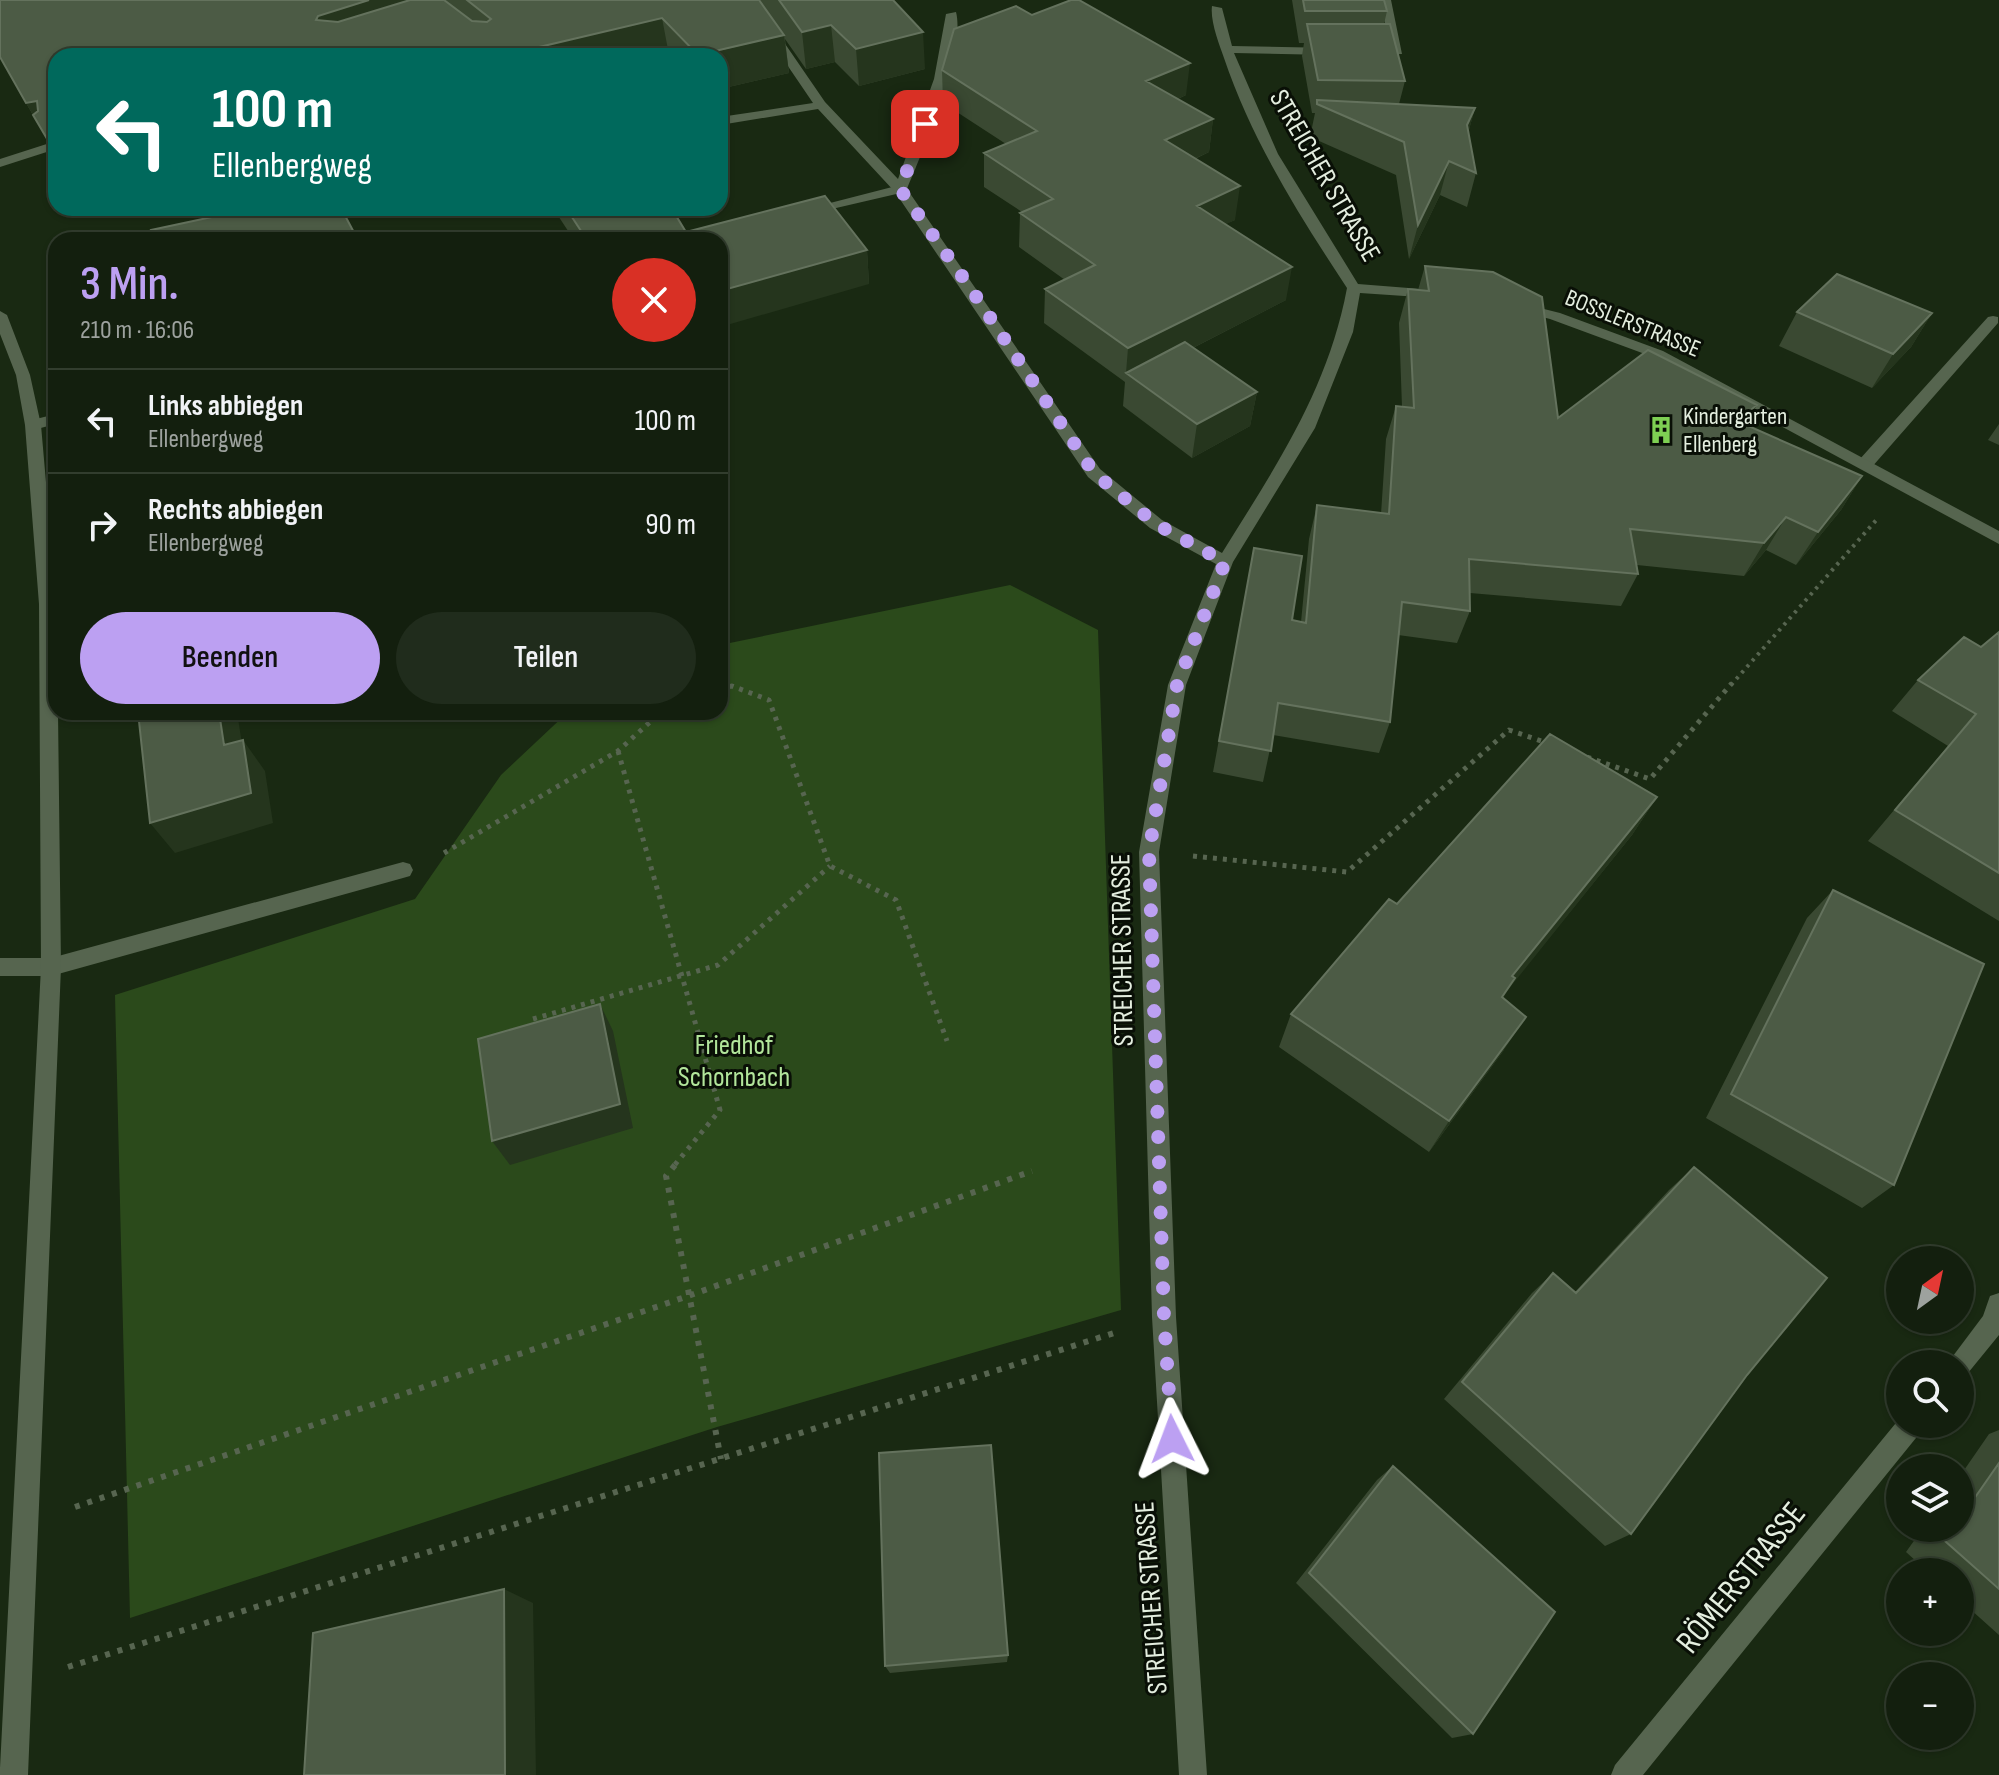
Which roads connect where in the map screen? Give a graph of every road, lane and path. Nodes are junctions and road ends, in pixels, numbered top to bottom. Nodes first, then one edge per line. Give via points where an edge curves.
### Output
1 (749, 0) edge
2 (1385, 0) edge
3 (1216, 8) dead end
4 (952, 14) dead end
5 (1225, 49) junction
6 (1335, 51) edge
7 (1351, 51) edge
8 (821, 105) junction
9 (728, 120) edge
10 (48, 148) edge
11 (0, 163) edge
12 (900, 189) junction
13 (798, 213) edge
14 (1354, 288) junction
15 (1446, 295) edge
16 (1503, 303) edge
17 (0, 315) edge
18 (1993, 320) dead end
19 (48, 421) edge
20 (33, 425) junction
21 (1865, 464) junction
22 (1907, 487) junction
23 (1999, 538) edge
24 (1225, 562) junction
25 (48, 604) edge
26 (728, 687) edge
27 (49, 720) edge
28 (652, 720) edge
29 (1551, 745) edge
30 (618, 751) junction
31 (1579, 754) edge
32 (1149, 852) junction
33 (830, 866) junction
34 (403, 870) joint
35 (0, 967) edge
36 (51, 967) junction
37 (680, 975) junction
38 (533, 1019) dead end
39 (947, 1041) dead end
40 (1032, 1171) dead end
41 (691, 1295) junction
42 (1164, 1317) junction
43 (1997, 1319) edge
44 (1971, 1350) edge
45 (1900, 1438) edge
46 (721, 1459) junction
47 (27, 1523) junction
48 (20, 1682) junction
49 (14, 1775) edge
50 (1193, 1775) edge
51 (1625, 1775) edge

1 - 8 street
2 - 7 street via 1398,51
3 - 5 street, STREICHER STRASSE
4 - 12 street via 951,37
5 - 6 street
5 - 14 street, STREICHER STRASSE via 1256,126
8 - 9 street
8 - 12 street
10 - 11 street
12 - 13 street
12 - 24 street via 1094,473 1156,524
14 - 15 street
14 - 24 street, STREICHER STRASSE via 1346,332 1307,428
16 - 21 street, BOSSLERSTRASSE via 1658,354
17 - 20 street via 23,375
18 - 21 street
19 - 20 street
20 - 25 street
21 - 22 street, BOSSLERSTRASSE
22 - 23 street, BOSSLERSTRASSE
22 - 31 path via 1650,779
24 - 32 street, STREICHER STRASSE via 1177,685
26 - 33 path via 769,700
27 - 36 street
28 - 30 path
29 - 32 path via 1509,730 1347,872
30 - 34 path via 448,852
30 - 37 path
32 - 42 street, STREICHER STRASSE
33 - 37 path via 718,965
33 - 39 path via 896,900
34 - 36 street
35 - 36 street
36 - 47 street
37 - 38 path
37 - 41 path via 720,1110 666,1176
40 - 41 path
41 - 46 path
41 - 47 path
42 - 46 path
42 - 50 street, STREICHER STRASSE
43 - 44 street
45 - 51 street, RÖMERSTRASSE
46 - 48 path
47 - 48 street
48 - 49 street

